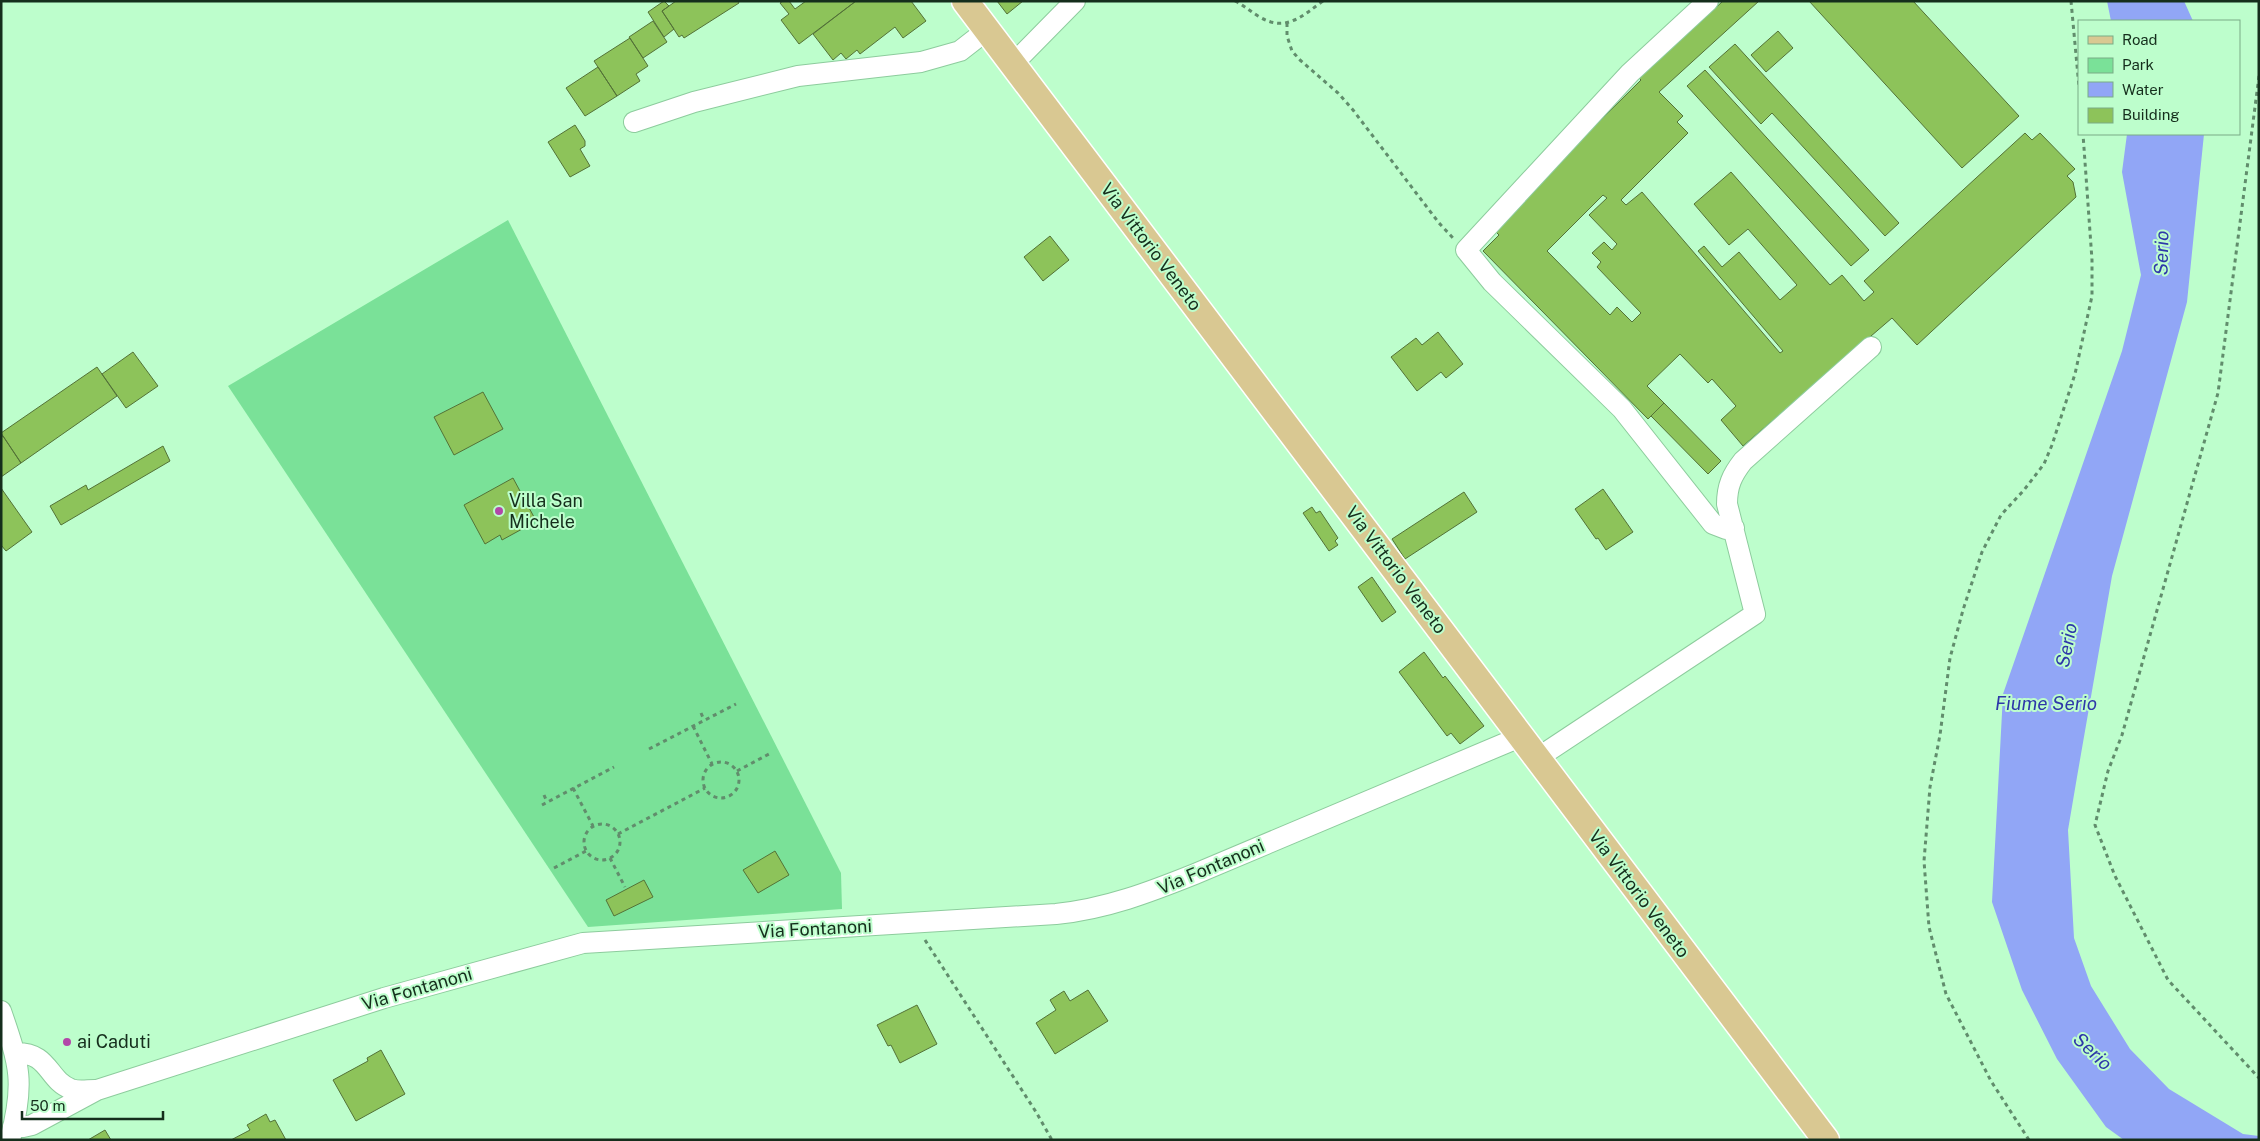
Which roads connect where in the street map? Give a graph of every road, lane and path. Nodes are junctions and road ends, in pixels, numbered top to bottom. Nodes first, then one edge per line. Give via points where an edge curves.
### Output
1 (964, 1) edge
2 (1075, 1) edge
3 (1235, 1) edge
4 (1324, 1) edge
5 (1708, 1) edge
6 (2071, 1) edge
7 (1287, 23) junction
8 (987, 30) junction
9 (1012, 65) junction
10 (2078, 76) edge
11 (2259, 76) edge
12 (634, 122) dead end
13 (2083, 135) edge
14 (1466, 250) junction
15 (1871, 347) dead end
16 (1734, 528) junction
17 (736, 704) dead end
18 (701, 713) dead end
19 (704, 720) junction
20 (693, 726) junction
21 (1520, 736) junction
22 (649, 749) dead end
23 (769, 754) dead end
24 (1536, 759) junction
25 (712, 764) junction
26 (614, 767) dead end
27 (737, 771) junction
28 (573, 788) junction
29 (705, 788) junction
30 (544, 795) dead end
31 (547, 802) junction
32 (542, 804) dead end
33 (593, 826) junction
34 (618, 834) junction
35 (586, 851) junction
36 (610, 858) junction
37 (554, 868) dead end
38 (625, 887) dead end
39 (914, 923) junction
40 (1, 1011) edge
41 (9, 1042) edge
42 (2259, 1078) edge
43 (97, 1090) junction
44 (12, 1133) edge
45 (1052, 1140) edge
46 (1826, 1140) edge
47 (2029, 1140) edge

1 - 8 main road, Via Vittorio Veneto
2 - 9 street
3 - 7 path via 1268,22
4 - 7 path
5 - 14 street via 1630,73
6 - 10 path
7 - 14 path via 1292,52 1348,104 1439,223
8 - 9 main road, Via Vittorio Veneto
8 - 12 street via 960,51 921,62 798,76 694,102
9 - 21 main road, Via Vittorio Veneto
11 - 42 path via 2218,393 2095,825 2115,876 2168,980
13 - 47 path via 2092,296 2075,374 2044,464 2001,515 1982,552 1963,610 1950,658 1930,787 1924,861 1929,927 1946,994 1991,1081
14 - 16 street via 1492,282 1622,409 1713,524
15 - 16 street via 1743,461 1732,475 1727,490
16 - 24 street via 1755,614
17 - 19 path
18 - 19 path
19 - 20 path
20 - 22 path
20 - 25 path
21 - 24 main road, Via Vittorio Veneto
21 - 39 street, Via Fontanoni via 1195,874 1111,905 1056,914
23 - 27 path
24 - 46 main road, Via Vittorio Veneto
25 - 27 path via 729,763
25 - 29 path via 702,777
26 - 28 path
27 - 29 path via 736,789 726,797 714,796
28 - 31 path
28 - 33 path
29 - 34 path
30 - 31 path
31 - 32 path
33 - 34 path via 604,824
33 - 35 path via 584,840
34 - 36 path via 617,852
35 - 36 path via 595,859
35 - 37 path
36 - 38 path
39 - 43 street, Via Fontanoni via 583,943 384,998
39 - 45 path
40 - 41 street
41 - 43 street via 40,1060 64,1086
41 - 44 street via 20,1084
43 - 44 street

